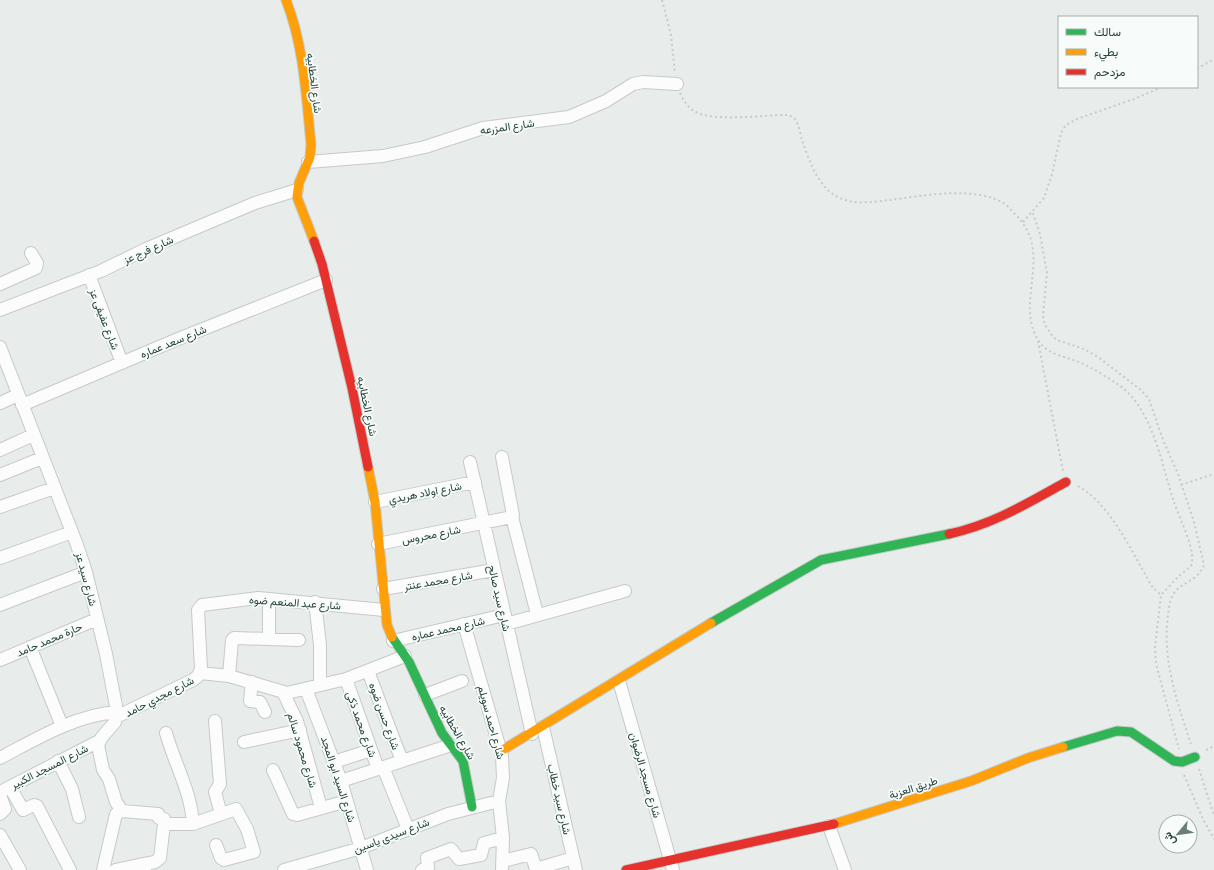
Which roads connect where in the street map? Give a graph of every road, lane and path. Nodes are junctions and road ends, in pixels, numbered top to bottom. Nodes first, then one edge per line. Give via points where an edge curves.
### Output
1 (286, 0) edge
2 (662, 0) edge
3 (1214, 58) edge
4 (1198, 68) edge
5 (677, 84) junction
6 (1160, 88) edge
7 (308, 162) junction
8 (297, 190) junction
9 (1033, 212) junction
10 (1023, 222) junction
11 (31, 253) dead end
12 (89, 275) junction
13 (326, 280) junction
14 (0, 284) edge
15 (0, 310) edge
16 (1038, 340) junction
17 (0, 347) edge
18 (122, 363) junction
19 (4, 371) edge
20 (20, 400) junction
21 (0, 403) edge
22 (33, 435) junction
23 (0, 450) edge
24 (502, 457) dead end
25 (42, 458) junction
26 (470, 462) dead end
27 (1214, 474) edge
28 (0, 475) edge
29 (475, 482) junction
30 (1066, 482) junction
31 (1181, 485) junction
32 (54, 488) junction
33 (375, 502) junction
34 (0, 507) edge
35 (512, 518) junction
36 (484, 523) junction
37 (72, 532) junction
38 (378, 544) junction
39 (0, 558) edge
40 (494, 570) junction
41 (86, 572) junction
42 (382, 590) junction
43 (625, 591) dead end
44 (1161, 595) junction
45 (269, 599) junction
46 (315, 602) junction
47 (205, 604) joint
48 (0, 605) edge
49 (384, 610) junction
50 (537, 614) junction
51 (97, 619) junction
52 (505, 619) junction
53 (464, 624) junction
54 (269, 638) junction
55 (299, 640) dead end
56 (393, 641) junction
57 (30, 647) junction
58 (405, 656) junction
59 (0, 660) edge
60 (368, 671) junction
61 (200, 673) junction
62 (229, 676) junction
63 (346, 679) junction
64 (462, 681) dead end
65 (619, 681) junction
66 (252, 682) junction
67 (320, 686) junction
68 (306, 689) junction
69 (283, 692) junction
70 (425, 695) junction
71 (265, 712) dead end
72 (116, 715) junction
73 (216, 721) dead end
74 (62, 726) junction
75 (543, 727) junction
76 (300, 730) junction
77 (166, 733) dead end
78 (532, 734) junction
79 (99, 741) junction
80 (244, 742) dead end
81 (451, 745) junction
82 (371, 750) junction
83 (501, 751) junction
84 (1195, 757) junction
85 (0, 758) edge
86 (58, 761) junction
87 (402, 761) junction
88 (334, 762) junction
89 (1182, 762) junction
90 (381, 768) junction
91 (273, 770) dead end
92 (340, 781) junction
93 (3, 791) edge
94 (347, 801) junction
95 (499, 801) junction
96 (472, 807) junction
97 (321, 808) junction
98 (122, 811) junction
99 (0, 814) edge
100 (221, 814) junction
101 (1214, 816) edge
102 (79, 817) dead end
103 (164, 824) junction
104 (193, 824) junction
105 (829, 826) junction
106 (408, 829) junction
107 (0, 835) edge
108 (503, 838) junction
109 (1214, 839) edge
110 (216, 845) dead end
111 (361, 848) junction
112 (574, 864) edge
113 (503, 865) edge
114 (671, 865) edge
115 (651, 867) edge
116 (142, 868) edge
117 (20, 870) edge
118 (70, 870) edge
119 (103, 870) edge
120 (115, 870) edge
121 (284, 870) edge
122 (367, 870) edge
123 (422, 870) edge
124 (626, 870) edge
125 (845, 870) edge

1 - 7 street, شارع الخطابيه via 294,18 298,40 311,144
2 - 5 path via 668,22
3 - 4 path
5 - 7 street, شارع المزرعه via 633,84 593,108 569,117 483,128 425,147 383,156
5 - 10 path via 685,102 694,112 707,116 792,116 816,173 827,190 840,198 868,203 951,193 978,193 1005,204
6 - 9 path via 1066,125 1061,133 1044,198
7 - 8 street, شارع الخطابيه
8 - 12 street, شارع فرج عز via 255,202
8 - 13 street, شارع الخطابيه via 299,205 317,249
9 - 10 path
9 - 31 path via 1047,273 1043,316 1048,331 1057,340 1084,349 1098,357 1149,399
10 - 16 path via 1035,256 1030,312
11 - 14 street via 36,268
12 - 15 street, شارع فرج عز
12 - 18 street, شارع عفيفى عز
13 - 18 street, شارع سعد عماره
13 - 33 street, شارع الخطابيه via 352,388
16 - 30 path
16 - 44 path via 1054,354 1081,362 1123,388 1136,402 1143,415 1160,454 1173,501 1193,555 1191,566
17 - 19 street, شارع سيد عز
18 - 20 street, شارع سعد عماره
19 - 20 street, شارع سيد عز
20 - 21 street, شارع سعد عماره
20 - 22 street, شارع سيد عز
22 - 23 street
22 - 25 street, شارع سيد عز
24 - 35 street
25 - 28 street
25 - 32 street, شارع سيد عز
26 - 29 street, شارع سيد صالح
27 - 31 path
29 - 33 street, شارع اولاد هريدي
29 - 36 street, شارع سيد صالح
30 - 44 path via 1092,495 1101,505 1153,588
30 - 65 street via 989,522 947,535 821,560 715,620
31 - 84 path via 1194,522 1204,565 1198,576 1180,588 1171,598 1166,631 1166,658
32 - 34 street
32 - 37 street, شارع سيد عز
33 - 38 street, شارع الخطابيه
35 - 36 street, شارع محروس
35 - 50 street
36 - 38 street, شارع محروس
36 - 40 street, شارع سيد صالح
37 - 39 street
37 - 41 street, شارع سيد عز
38 - 42 street, شارع الخطابيه
40 - 42 street, شارع محمد عنتر
40 - 52 street, شارع سيد صالح
41 - 48 street
41 - 51 street, شارع سيد عز
42 - 49 street, شارع الخطابيه
43 - 50 street, شارع محمد عماره
44 - 89 path via 1156,664
45 - 46 street, شارع عبد المنعم ضوه
45 - 47 street, شارع عبد المنعم ضوه via 248,598
45 - 54 street
46 - 49 street, شارع عبد المنعم ضوه
46 - 67 street via 320,645
47 - 61 street, شارع مجدي حامد via 198,610
49 - 56 street, شارع الخطابيه
50 - 52 street, شارع محمد عماره
51 - 57 street, حارة محمد حامد
51 - 72 street, شارع سيد عز
52 - 53 street, شارع محمد عماره
52 - 78 street, شارع سيد صالح
53 - 56 street, شارع محمد عماره
53 - 83 street, شارع احمد سويلم
54 - 55 street
54 - 62 street via 234,638
56 - 58 street, شارع الخطابيه
57 - 59 street, حارة محمد حامد
57 - 74 street
58 - 60 street
58 - 70 street, شارع الخطابيه
60 - 63 street
60 - 87 street, شارع حسن ضوه
61 - 62 street
61 - 72 street, شارع مجدي حامد via 193,680
62 - 66 street
63 - 67 street
63 - 82 street, شارع محمد ذكى
64 - 70 street
65 - 75 street
65 - 114 street, شارع مسجد الرضوان
66 - 69 street
66 - 71 street via 250,700 260,702
67 - 68 street
68 - 69 street
68 - 88 street, شارع السيد ابو المجد
69 - 76 street, شارع محمود سالم
70 - 81 street, شارع الخطابيه via 442,733
72 - 74 street, شارع مجدي حامد via 105,713
72 - 79 street via 112,727
73 - 100 street via 220,784 214,792
74 - 85 street, شارع مجدي حامد
75 - 78 street
75 - 112 street, شارع سيد خطاب
76 - 80 street
76 - 97 street, شارع محمود سالم
77 - 104 street via 188,794
78 - 83 street
79 - 86 street, شارع المسجد الكبير
79 - 98 street via 98,749 103,770
81 - 87 street
81 - 96 street, شارع الخطابيه via 460,754 465,768
82 - 88 street
82 - 90 street, شارع محمد ذكى
83 - 95 street, شارع احمد سويلم via 503,778
84 - 89 street
84 - 101 path
86 - 93 street, شارع المسجد الكبير
86 - 102 street via 72,789
87 - 90 street
88 - 92 street, شارع السيد ابو المجد
89 - 105 street, طريق العزبة via 1171,759 1131,732 1117,731 1028,758 971,781
89 - 109 path via 1183,773
90 - 92 street
90 - 106 street, شارع محمد ذكى
91 - 97 street via 291,813 297,815
92 - 94 street, شارع السيد ابو المجد
93 - 99 street via 5,809
93 - 118 street via 23,810 37,806
94 - 97 street
94 - 111 street, شارع السيد ابو المجد
95 - 96 street, شارع سيدى ياسين
95 - 108 street, شارع احمد سويلم
96 - 106 street, شارع سيدى ياسين
98 - 103 street via 158,814 159,818 164,819
98 - 119 street via 116,814
100 - 104 street
100 - 110 street via 233,809 238,810 254,849 251,854 223,860
103 - 104 street
103 - 116 street via 160,858
105 - 114 street, طريق العزبة
105 - 125 street
106 - 111 street, شارع سيدى ياسين
107 - 117 street
108 - 113 street, شارع احمد سويلم
108 - 123 street via 484,843 481,855 459,859 452,849 427,858 428,867
111 - 121 street, شارع سيدى ياسين
111 - 122 street, شارع السيد ابو المجد
112 - 113 street via 536,869 531,855
114 - 115 street, طريق العزبة
115 - 124 street, طريق العزبة
116 - 120 street

